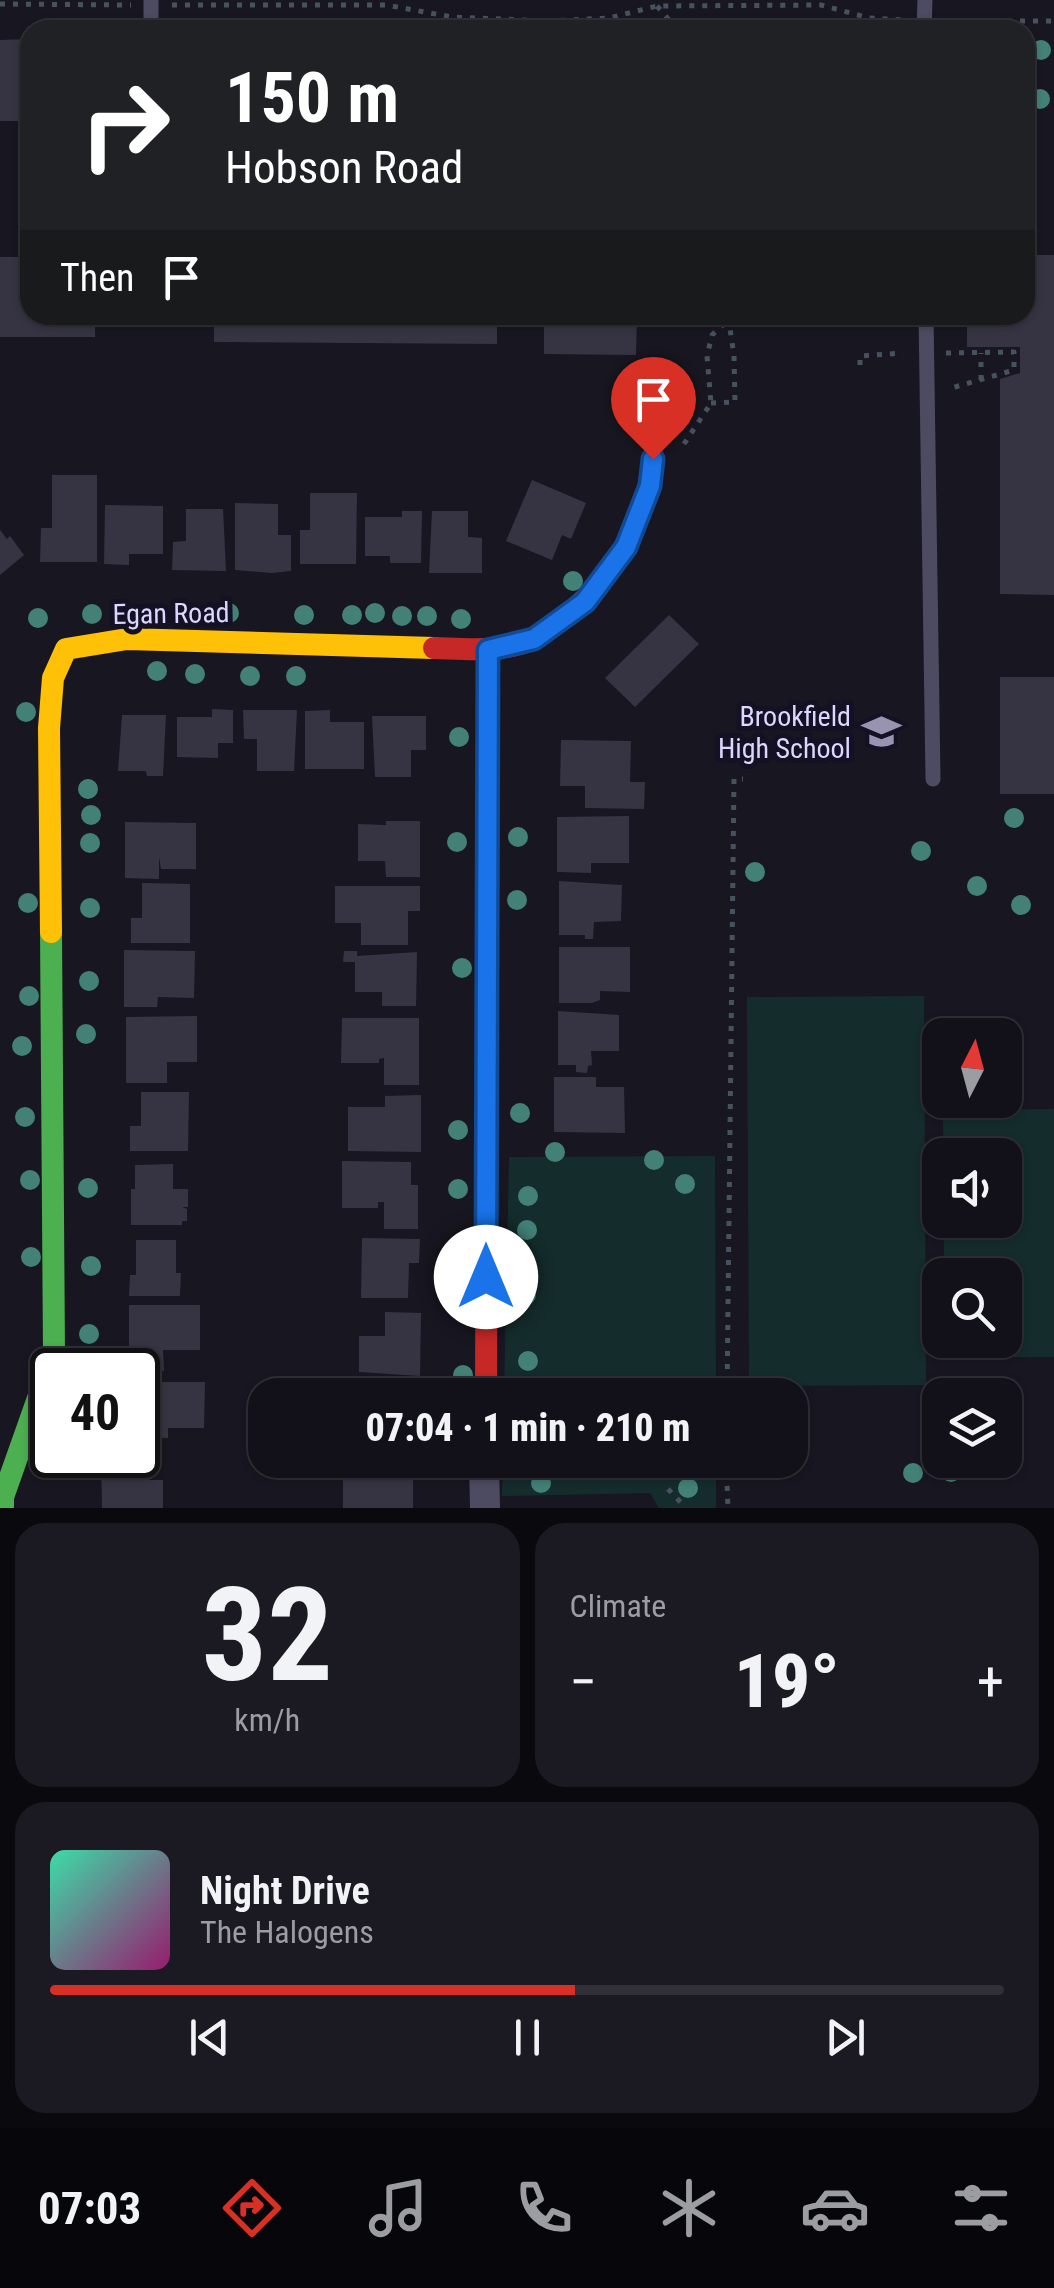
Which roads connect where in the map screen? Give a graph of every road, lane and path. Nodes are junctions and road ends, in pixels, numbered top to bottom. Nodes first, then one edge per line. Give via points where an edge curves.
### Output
1 (151, 3) edge
2 (0, 4) edge
3 (657, 6) junction
4 (524, 20) edge
5 (568, 20) edge
6 (669, 20) edge
7 (885, 20) edge
8 (721, 325) edge
9 (729, 325) edge
10 (926, 325) edge
11 (904, 352) dead end
12 (981, 352) junction
13 (944, 353) dead end
14 (860, 364) dead end
15 (656, 365) dead end
16 (981, 380) junction
17 (926, 392) junction
18 (712, 402) junction
19 (653, 459) joint
20 (650, 486) junction
21 (488, 650) junction
22 (743, 779) dead end
23 (933, 779) dead end
24 (486, 1378) edge
25 (727, 1378) edge
26 (484, 1478) edge
27 (727, 1478) edge
28 (668, 1490) dead end
29 (4, 1508) edge
30 (485, 1508) edge
31 (686, 1508) edge
32 (728, 1508) edge

1 - 2 path
1 - 4 path via 386,5
3 - 5 path
3 - 6 path
3 - 7 path via 822,6
8 - 18 path via 707,356
9 - 18 path via 735,402
10 - 17 lane
11 - 14 path via 860,356
12 - 13 path
12 - 16 path
12 - 16 path via 1014,352 1014,370
15 - 19 path
16 - 17 path
17 - 23 lane
18 - 20 path
19 - 20 street
20 - 21 street via 626,547 585,602 534,639
21 - 24 street
21 - 29 street, Egan Road via 128,639 66,649 53,678 49,728 54,1353
22 - 25 path via 734,780
26 - 30 street
27 - 32 path
28 - 31 path

